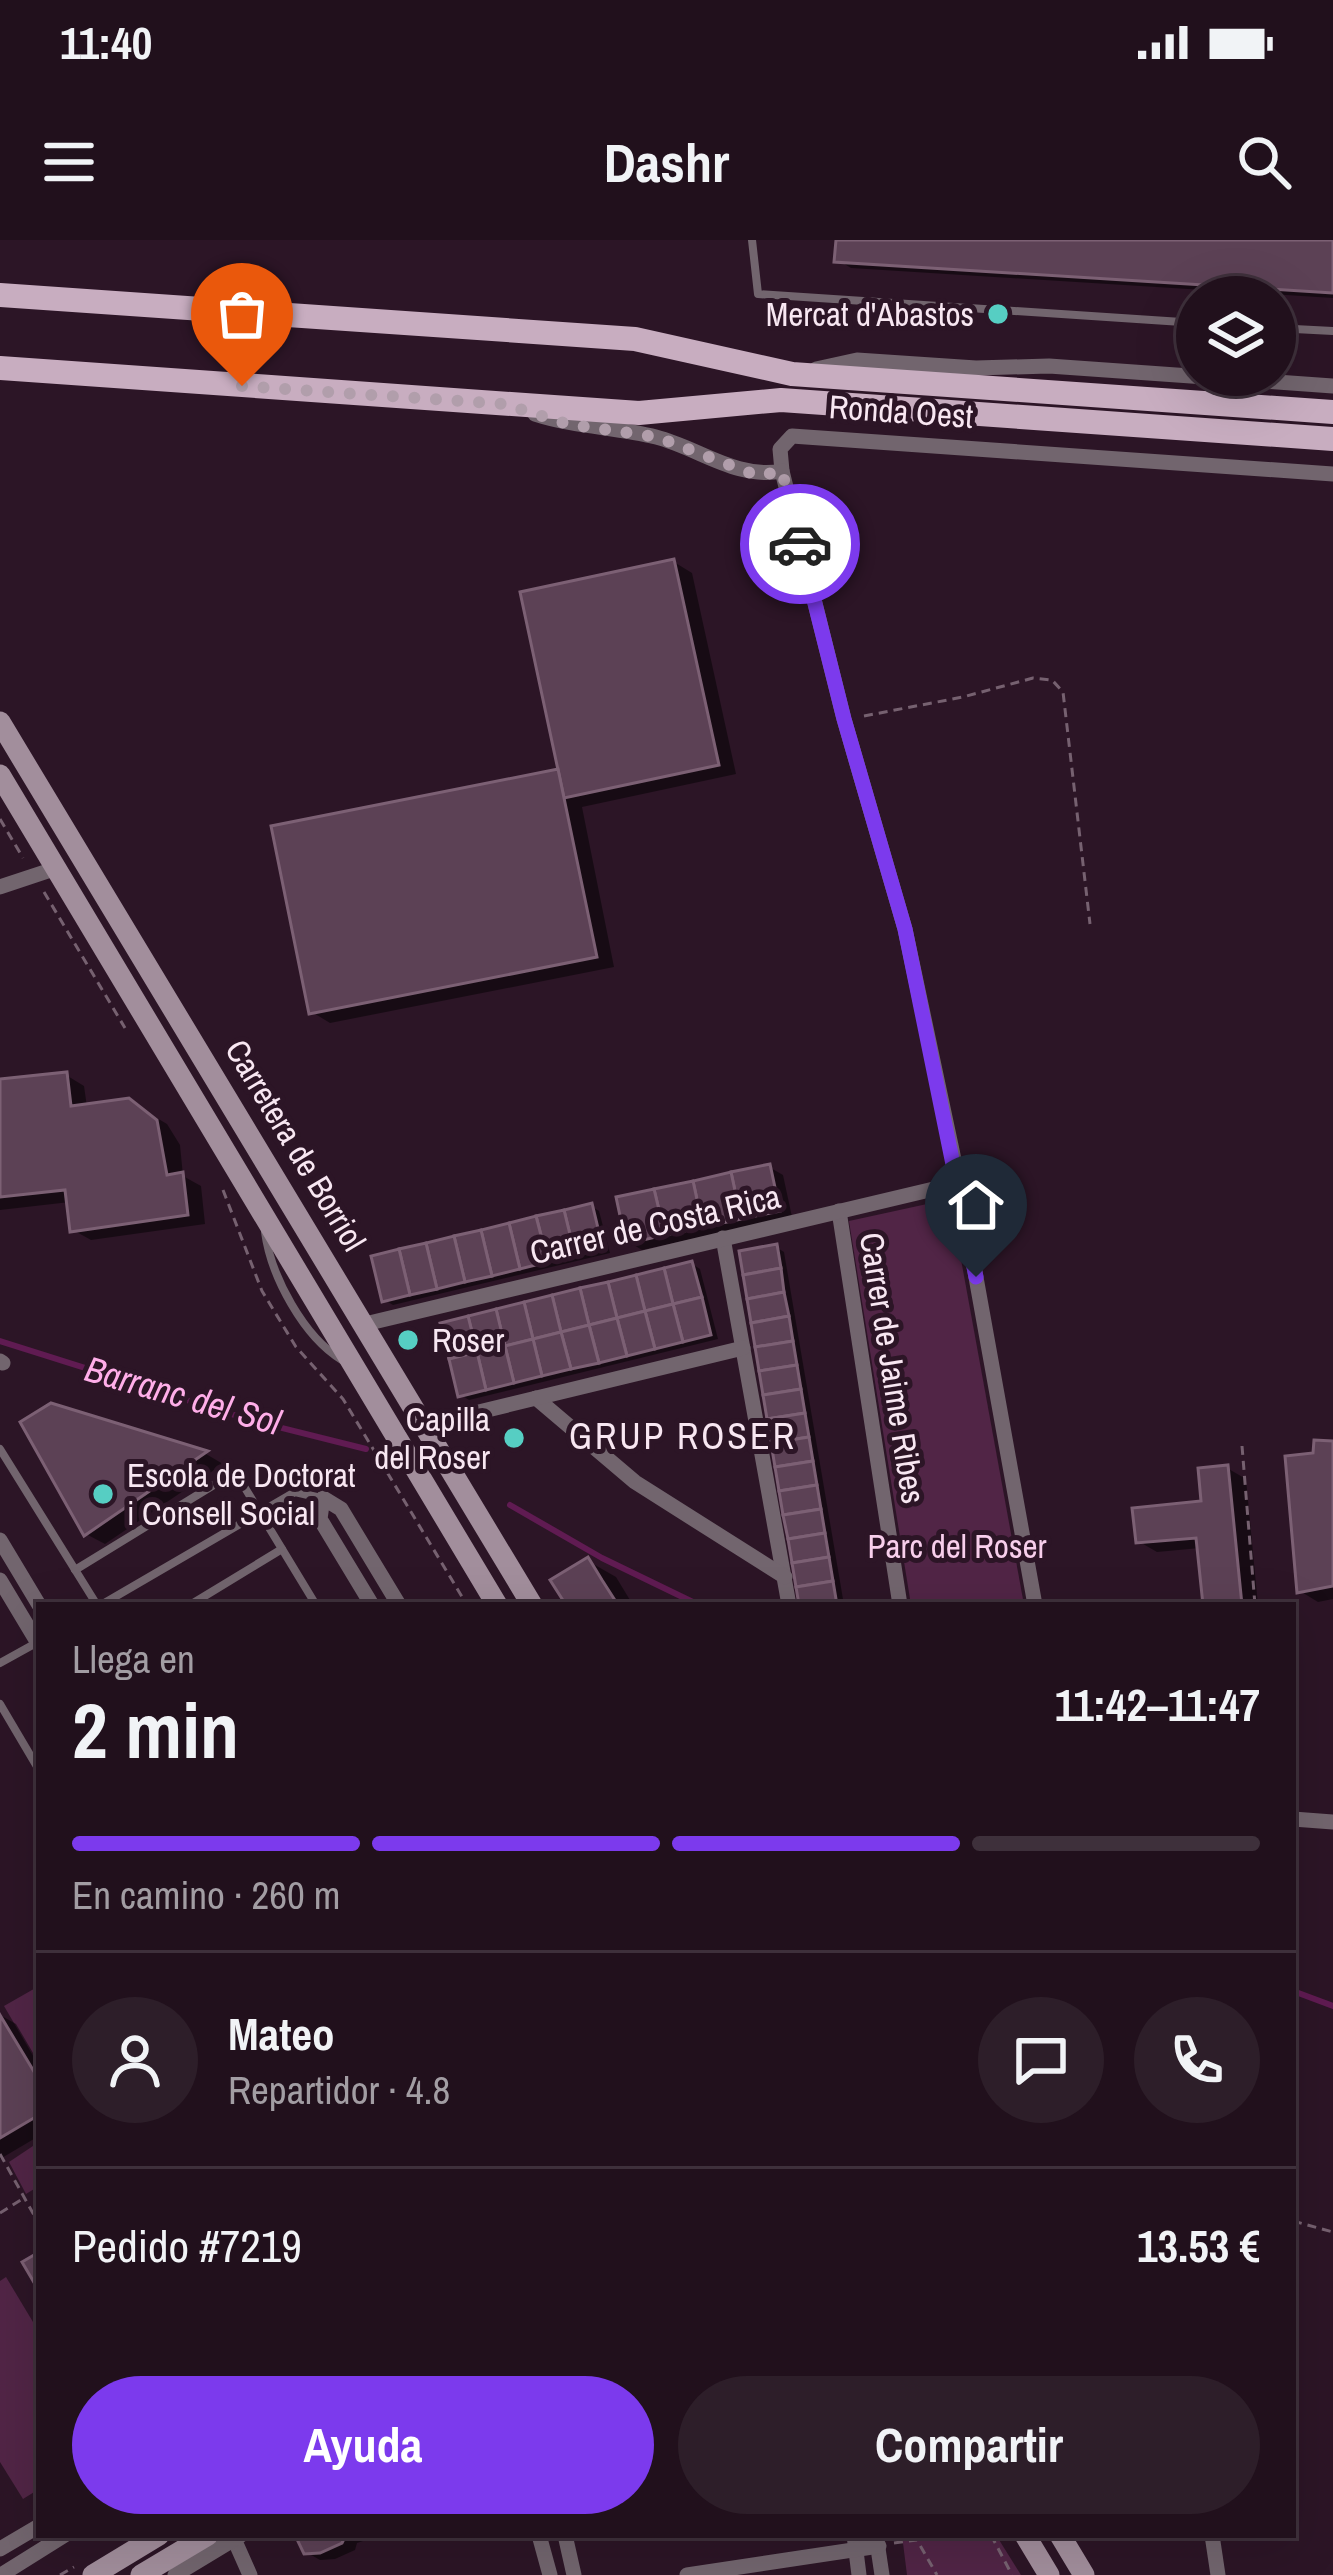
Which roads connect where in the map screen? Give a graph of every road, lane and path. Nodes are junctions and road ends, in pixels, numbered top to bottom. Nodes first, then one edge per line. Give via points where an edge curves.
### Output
1 (752, 240) edge
2 (0, 295) edge
3 (1176, 321) edge
4 (1296, 329) edge
5 (1333, 331) edge
6 (0, 368) edge
7 (791, 374) junction
8 (1333, 386) edge
9 (504, 404) junction
10 (1333, 412) edge
11 (1333, 439) edge
12 (782, 471) junction
13 (1333, 474) edge
14 (844, 719) junction
15 (0, 722) edge
16 (0, 775) edge
17 (0, 819) edge
18 (57, 868) junction
19 (34, 876) junction
20 (0, 887) edge
21 (1090, 924) dead end
22 (128, 1033) dead end
23 (959, 1183) junction
24 (223, 1190) dead end
25 (838, 1211) junction
26 (723, 1238) junction
27 (365, 1324) junction
28 (742, 1348) junction
29 (536, 1398) junction
30 (425, 1425) junction
31 (1242, 1446) dead end
32 (0, 1449) edge
33 (322, 1498) junction
34 (260, 1513) junction
35 (0, 1540) edge
36 (743, 1548) junction
37 (282, 1549) junction
38 (778, 1549) junction
39 (75, 1570) junction
40 (784, 1576) junction
41 (0, 1580) edge
42 (37, 1602) edge
43 (97, 1602) edge
44 (104, 1602) edge
45 (195, 1602) edge
46 (314, 1602) edge
47 (370, 1602) edge
48 (397, 1602) edge
49 (465, 1602) edge
50 (495, 1602) edge
51 (530, 1602) edge
52 (788, 1602) edge
53 (900, 1602) edge
54 (1034, 1602) edge
55 (1255, 1602) edge
56 (36, 1640) edge
57 (36, 1644) edge
58 (0, 1664) edge
59 (0, 1704) edge
60 (36, 1765) edge
61 (1296, 1819) edge
62 (1333, 1822) edge
63 (0, 2154) edge
64 (24, 2198) junction
65 (0, 2213) edge
66 (36, 2219) edge
67 (1296, 2222) edge
68 (1333, 2232) edge
69 (36, 2528) edge
70 (60, 2538) edge
71 (154, 2538) edge
72 (203, 2538) edge
73 (236, 2538) edge
74 (238, 2538) edge
75 (540, 2538) edge
76 (566, 2538) edge
77 (993, 2538) edge
78 (1027, 2538) edge
79 (1062, 2538) edge
80 (1212, 2538) edge
81 (877, 2540) edge
82 (856, 2542) edge
83 (0, 2549) edge
84 (1, 2575) edge
85 (93, 2575) edge
86 (141, 2575) edge
87 (176, 2575) edge
88 (250, 2575) edge
89 (550, 2575) edge
90 (574, 2575) edge
91 (687, 2575) edge
92 (859, 2575) edge
93 (882, 2575) edge
94 (937, 2575) edge
95 (1012, 2575) edge
96 (1049, 2575) edge
97 (1084, 2575) edge
98 (1218, 2575) edge

1 - 3 lane via 758,294
2 - 7 main road, Ronda Oest via 635,339
4 - 5 lane
6 - 9 main road, Ronda Oest
7 - 8 street, Ronda Oest via 857,360
7 - 10 main road, Ronda Oest
9 - 11 main road, Ronda Oest via 639,413 781,400
9 - 12 street, Ronda Oest via 567,424 657,437 758,476
12 - 13 street, Ronda Oest via 780,449 792,436
12 - 14 street
14 - 21 path via 1052,680 1063,692
14 - 23 street via 905,929
15 - 27 main road, Carretera de Borriol
16 - 18 main road, Carretera de Borriol
17 - 19 path
18 - 19 street
18 - 50 main road, Carretera de Borriol
19 - 20 street
19 - 22 path
23 - 25 street, Carrer de Costa Rica
23 - 54 street
24 - 49 path via 262,1291 296,1347 344,1399
25 - 26 street, Carrer de Costa Rica
25 - 53 street, Carrer de Jaime Ribes
26 - 27 street, Carrer de Costa Rica
26 - 28 street
27 - 30 main road, Carretera de Borriol
28 - 29 street
28 - 38 street
29 - 30 street
29 - 36 street via 635,1482
30 - 51 main road, Carretera de Borriol
31 - 55 path
32 - 39 lane
33 - 34 lane via 296,1492
33 - 47 street via 320,1519
33 - 48 street via 341,1509
34 - 37 lane
34 - 39 lane via 242,1483 217,1483
34 - 44 lane
35 - 42 street
36 - 38 street
36 - 40 street
37 - 45 lane
37 - 46 lane
38 - 40 street
39 - 43 lane
40 - 52 street
41 - 56 street
57 - 58 lane
59 - 60 lane
61 - 62 street
63 - 64 path
64 - 65 path
64 - 66 path
67 - 68 path
69 - 83 street
70 - 84 street
71 - 85 main road
72 - 86 main road
73 - 87 street
74 - 88 street
75 - 89 street
76 - 90 street
77 - 95 path
78 - 96 main road
79 - 97 main road
80 - 98 street
81 - 82 street
81 - 93 street
81 - 94 path via 917,2540
82 - 91 street
82 - 92 street

